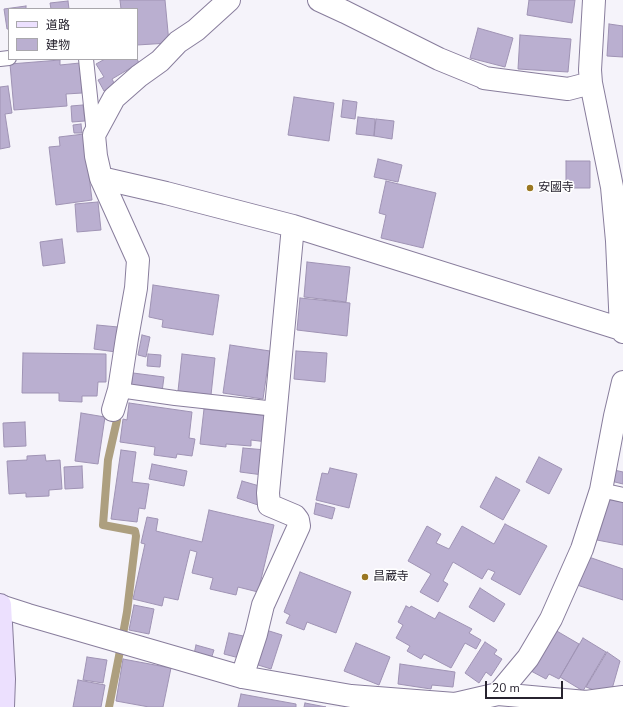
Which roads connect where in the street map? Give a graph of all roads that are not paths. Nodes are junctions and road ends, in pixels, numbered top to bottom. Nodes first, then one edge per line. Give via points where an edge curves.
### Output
1 (229, 0) edge
2 (319, 0) edge
3 (594, 0) edge
4 (86, 60) edge
5 (591, 83) junction
6 (94, 135) junction
7 (101, 178) junction
8 (293, 226) junction
9 (622, 330) edge
10 (623, 382) edge
11 (116, 400) joint
12 (276, 409) junction
13 (601, 490) junction
14 (623, 495) edge
15 (0, 605) edge
16 (242, 677) junction
17 (498, 694) junction
18 (623, 697) edge
19 (350, 701) edge
20 (455, 705) edge
21 (3, 707) edge

1 - 6 street via 114,98
2 - 5 street via 439,59 484,78 568,89
3 - 5 street
4 - 6 lane
5 - 9 street via 612,187
6 - 7 street
7 - 8 street
7 - 11 street via 138,260 136,288
8 - 9 street
8 - 12 street
10 - 13 street
11 - 12 lane via 176,398
12 - 16 street via 269,505 294,516 299,526 263,605
13 - 14 lane
13 - 17 street via 582,549 550,618 528,658
15 - 16 street via 28,616
15 - 21 main road
16 - 19 street
17 - 18 street via 586,702
17 - 20 street
19 - 20 street

